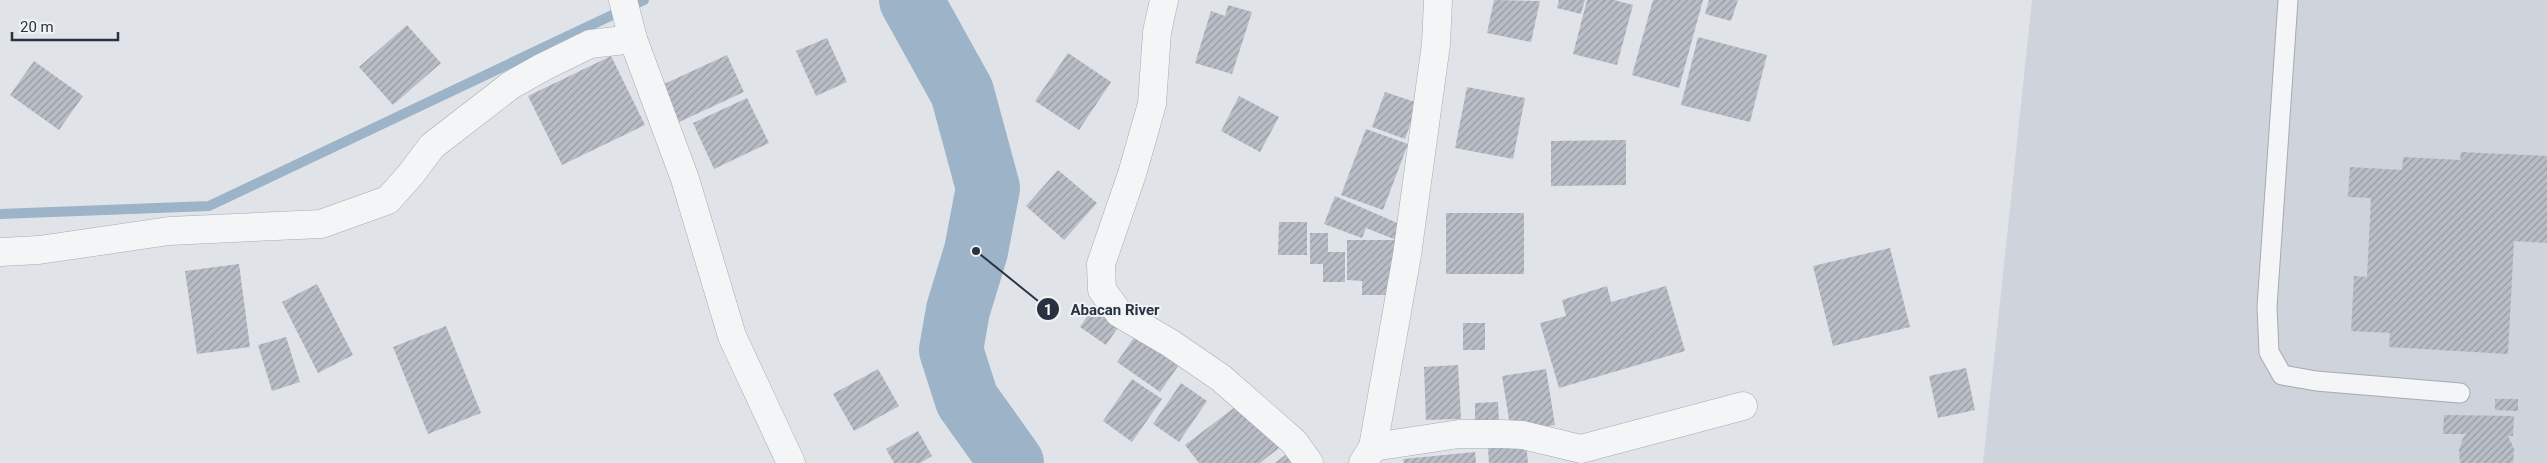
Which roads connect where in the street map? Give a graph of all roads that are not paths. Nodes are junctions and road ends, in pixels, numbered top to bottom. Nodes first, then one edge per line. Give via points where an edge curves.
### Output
1 (1164, 0) edge
2 (1438, 0) edge
3 (2288, 0) edge
4 (629, 19) edge
5 (0, 252) edge
6 (2460, 393) dead end
7 (1743, 406) dead end
8 (1368, 455) edge
9 (790, 463) edge
10 (1309, 463) edge

1 - 10 street via 1152,104 1101,264 1102,290 1119,313 1170,342 1221,378 1294,442
2 - 8 street via 1436,44 1407,255
3 - 6 lane via 2267,307 2269,352 2282,375
4 - 5 street via 590,44 519,81 432,146 388,200 321,224 169,232 39,250
4 - 9 street via 684,179 732,336
7 - 8 street via 1581,449 1523,435 1459,434

